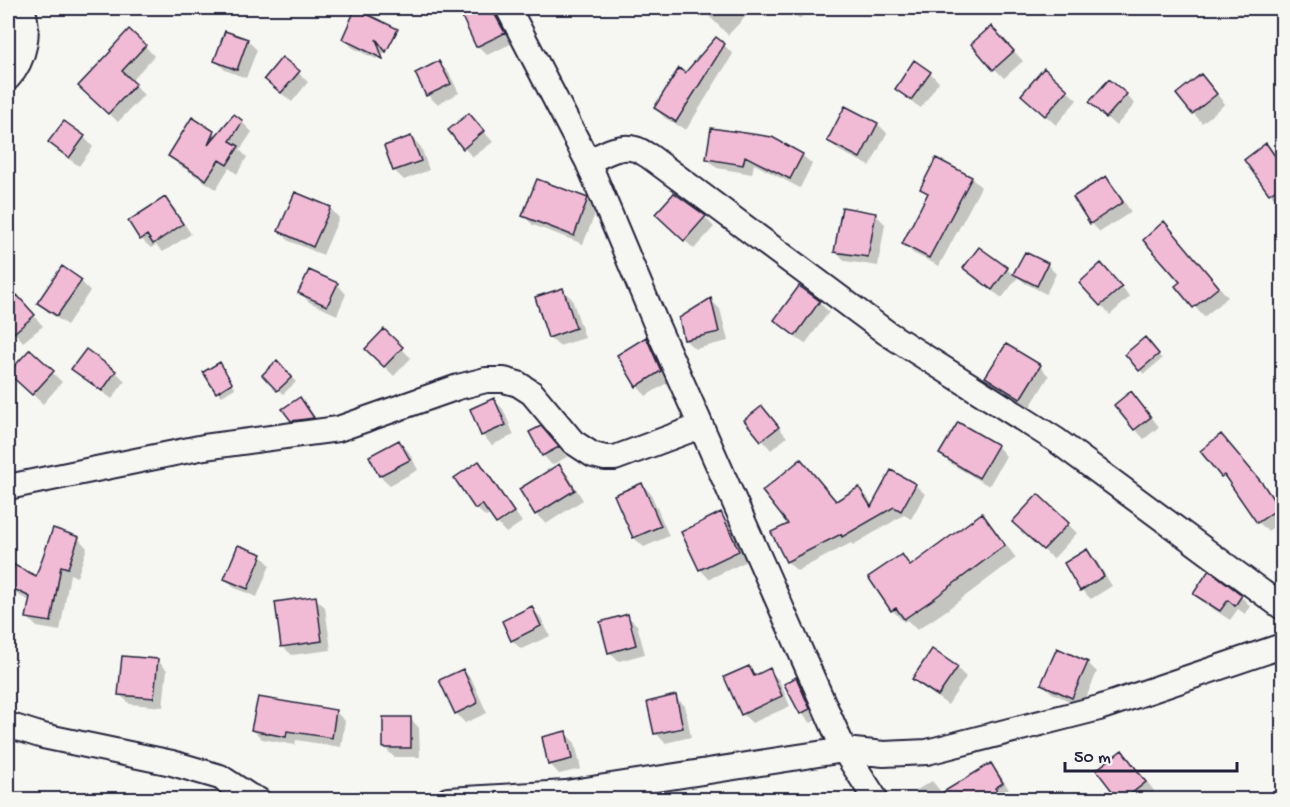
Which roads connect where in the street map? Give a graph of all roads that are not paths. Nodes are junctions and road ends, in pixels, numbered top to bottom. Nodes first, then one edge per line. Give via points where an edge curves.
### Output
1 (22, 8) edge
2 (508, 8) edge
3 (8, 78) edge
4 (588, 162) junction
5 (701, 426) junction
6 (8, 487) edge
7 (1282, 607) edge
8 (1282, 646) edge
9 (8, 725) edge
10 (844, 750) junction
11 (258, 800) edge
12 (448, 800) edge
13 (876, 800) edge

1 - 3 street via 26,33 21,55
2 - 4 street
4 - 5 street
4 - 7 street via 624,148 635,148 649,156 887,333 1056,440
5 - 6 street via 615,458 605,458 573,442 532,393 504,380 486,380 338,429 204,447
5 - 10 street
8 - 10 street via 1099,708 927,753
9 - 11 street via 220,777
10 - 12 street via 566,793
10 - 13 street

